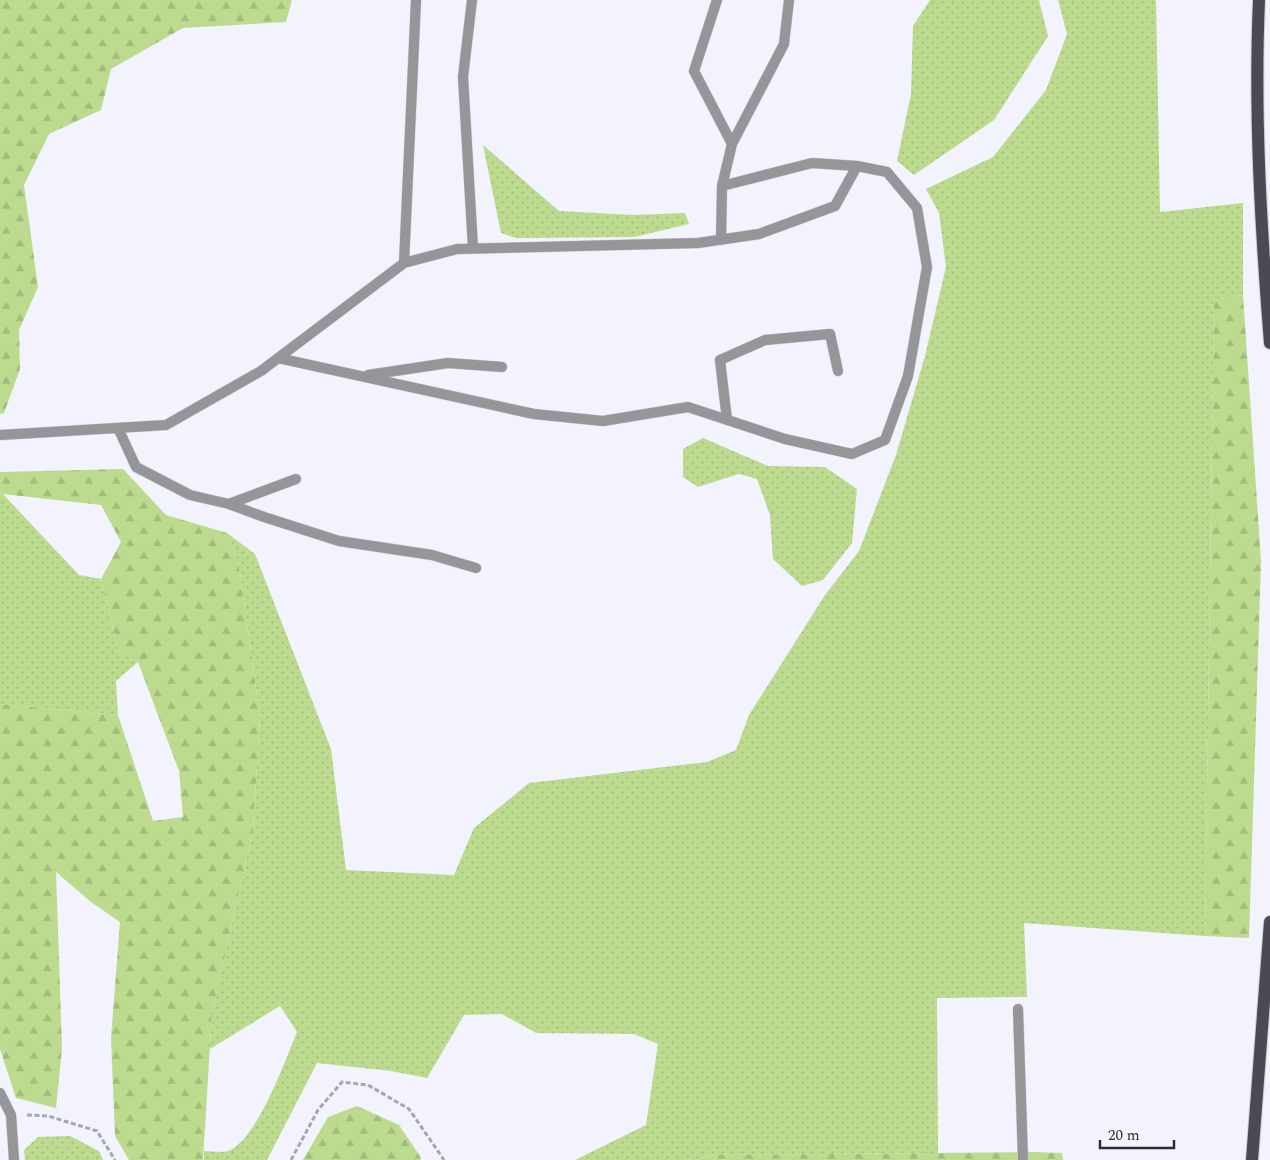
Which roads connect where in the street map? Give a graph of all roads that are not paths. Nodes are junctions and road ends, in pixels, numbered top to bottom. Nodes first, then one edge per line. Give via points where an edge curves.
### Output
1 (416, 0) edge
2 (472, 0) edge
3 (718, 0) edge
4 (789, 0) edge
5 (1259, 0) edge
6 (732, 144) junction
7 (857, 166) junction
8 (722, 186) junction
9 (721, 240) junction
10 (473, 248) junction
11 (404, 263) junction
12 (1270, 343) edge
13 (278, 358) junction
14 (502, 367) dead end
15 (838, 371) dead end
16 (362, 376) junction
17 (727, 420) junction
18 (118, 428) junction
19 (0, 436) edge
20 (296, 480) dead end
21 (229, 504) junction
22 (476, 568) dead end
23 (1270, 922) edge
24 (1018, 1009) dead end
25 (0, 1093) edge
26 (14, 1160) edge
27 (1023, 1160) edge
28 (1252, 1160) edge

1 - 11 lane
2 - 10 lane via 463,77
3 - 6 lane via 694,72
4 - 6 lane via 784,44
5 - 12 main road via 1258,182
6 - 8 lane
7 - 8 lane via 812,164
7 - 9 lane via 835,206 759,234
7 - 17 lane via 888,172 917,208 927,267 908,376 885,440 852,454 785,439
8 - 9 lane
9 - 10 lane
10 - 11 lane
11 - 13 lane
13 - 16 lane
13 - 18 lane via 166,425
14 - 16 lane via 448,363
15 - 17 lane via 830,334 765,340 720,360
16 - 17 lane via 534,414 603,421 688,407
18 - 19 lane
18 - 21 lane via 136,466 190,495
20 - 21 lane
21 - 22 lane via 339,541 432,555
23 - 28 main road
24 - 27 lane
25 - 26 lane via 11,1115

